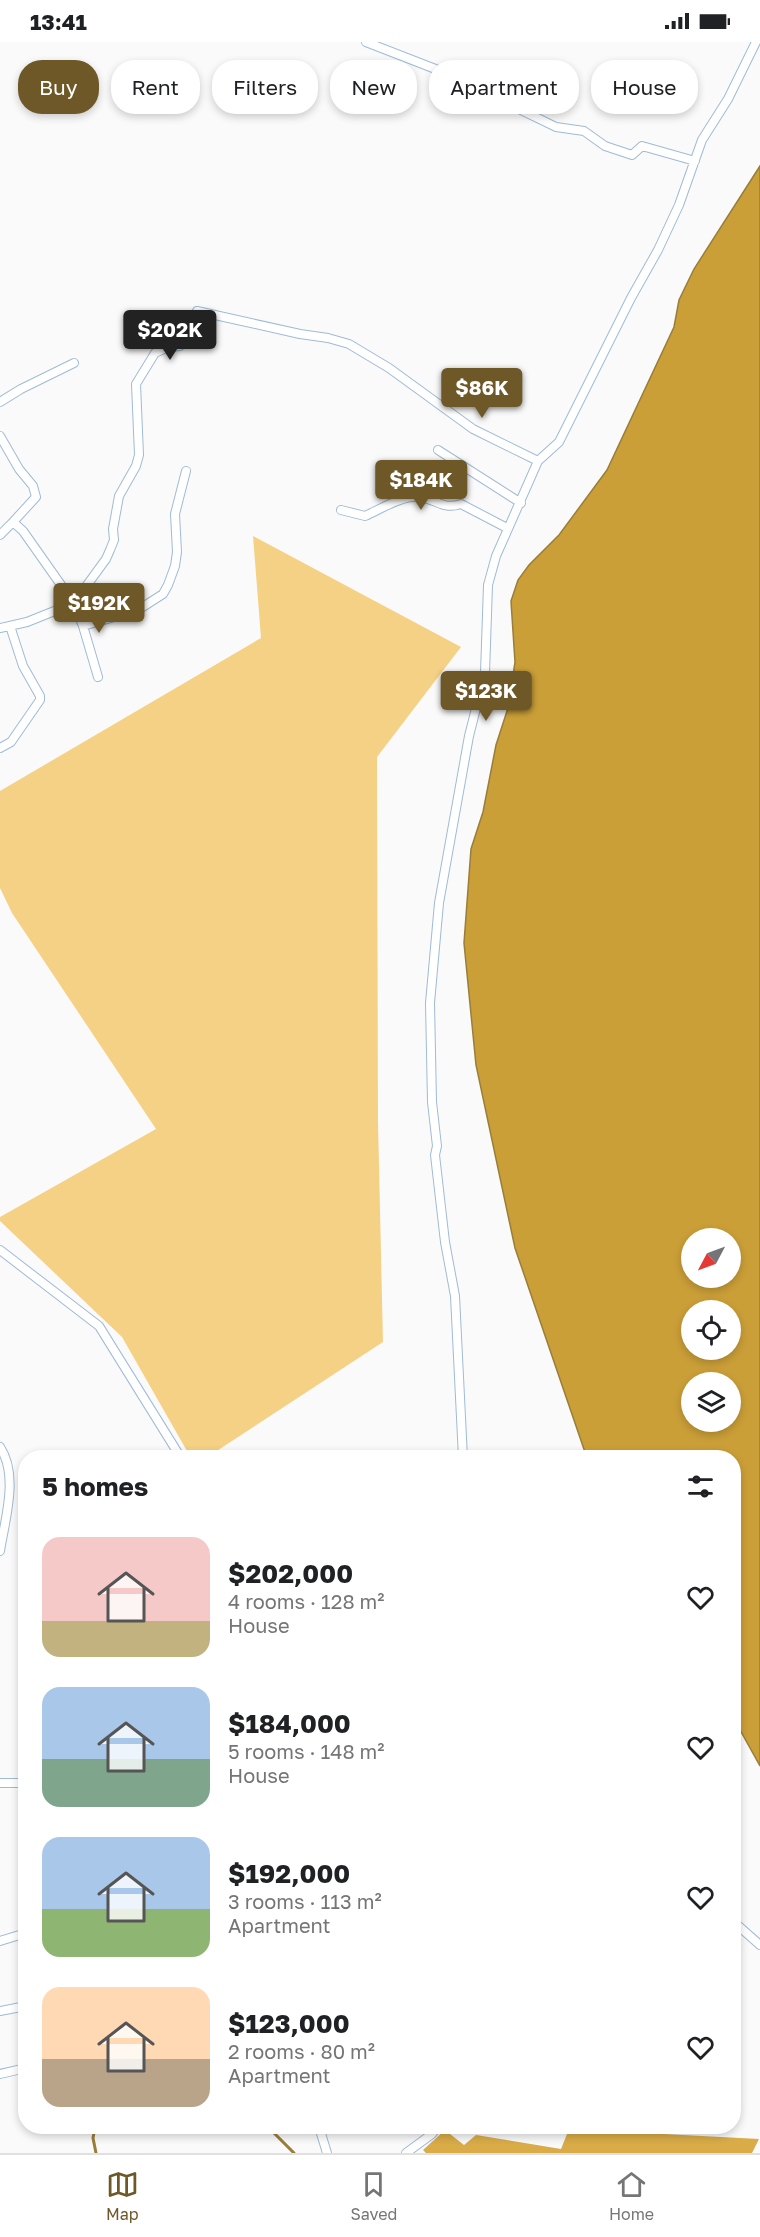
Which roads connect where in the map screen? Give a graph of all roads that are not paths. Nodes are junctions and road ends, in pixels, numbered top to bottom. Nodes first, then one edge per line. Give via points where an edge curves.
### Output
1 (366, 42) edge
2 (756, 42) edge
3 (695, 161) junction
4 (74, 363) dead end
5 (0, 402) edge
6 (0, 436) edge
7 (438, 450) dead end
8 (538, 461) junction
9 (186, 471) dead end
10 (520, 503) junction
11 (341, 510) dead end
12 (13, 522) junction
13 (507, 528) junction
14 (0, 535) edge
15 (73, 602) junction
16 (10, 626) junction
17 (83, 626) junction
18 (0, 628) edge
19 (98, 677) dead end
20 (0, 748) edge
21 (0, 1250) edge
22 (0, 1448) edge
23 (176, 1450) edge
24 (464, 1450) edge
25 (0, 1551) edge
26 (0, 1783) edge
27 (18, 1783) edge
28 (741, 1928) edge
29 (18, 1935) edge
30 (0, 1941) edge
31 (760, 1945) edge
32 (18, 2008) edge
33 (0, 2011) edge
34 (18, 2070) edge
35 (0, 2074) edge
36 (321, 2134) edge
37 (432, 2134) edge
38 (327, 2153) edge
39 (406, 2153) edge

1 - 3 street via 438,70 556,127 584,131 605,146 632,155 642,146
2 - 3 street via 702,140
3 - 8 street via 658,250 564,432
4 - 5 street
6 - 12 street via 33,486 36,497
7 - 10 street
8 - 10 street
8 - 15 street via 473,429 353,346 197,311 180,346 155,353 136,384 136,466 119,496 110,550
9 - 17 street via 175,514 175,566 163,594 138,610
10 - 13 street
11 - 13 street via 365,516 418,496 449,508 461,504
12 - 14 street
12 - 15 street
13 - 24 street via 488,585 485,673 469,736 439,903 430,1003 435,1155 454,1296
15 - 16 street via 40,618
15 - 17 street
16 - 18 street
16 - 20 street via 40,700 11,742
17 - 19 street
21 - 23 street via 99,1326
22 - 25 street via 8,1463 10,1491
26 - 27 street
28 - 31 street
29 - 30 street
32 - 33 street
34 - 35 street
36 - 38 street
37 - 39 street

